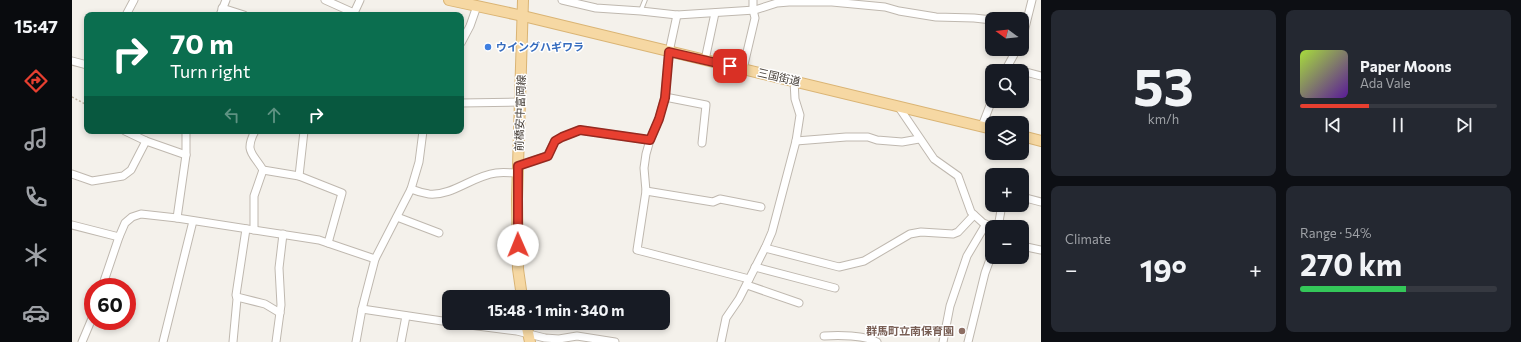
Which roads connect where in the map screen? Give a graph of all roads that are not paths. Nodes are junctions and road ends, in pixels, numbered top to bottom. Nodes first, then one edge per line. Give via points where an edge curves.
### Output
1 (134, 0) edge
2 (226, 0) edge
3 (325, 0) edge
4 (360, 0) edge
5 (449, 0) edge
6 (523, 0) edge
7 (562, 0) edge
8 (645, 0) edge
9 (753, 0) edge
10 (1032, 0) edge
11 (480, 4) edge
12 (344, 7) junction
13 (752, 10) junction
14 (641, 11) junction
15 (128, 12) edge
16 (221, 12) edge
17 (342, 12) edge
18 (352, 12) edge
19 (354, 12) edge
20 (715, 12) junction
21 (1028, 12) edge
22 (677, 15) junction
23 (523, 16) junction
24 (985, 20) edge
25 (464, 37) edge
26 (669, 52) junction
27 (705, 60) junction
28 (72, 61) edge
29 (84, 64) edge
30 (743, 69) junction
31 (1029, 73) edge
32 (1041, 76) edge
33 (794, 81) junction
34 (665, 98) junction
35 (520, 102) junction
36 (464, 103) edge
37 (898, 106) junction
38 (985, 128) edge
39 (131, 134) edge
40 (186, 134) edge
41 (255, 134) edge
42 (304, 134) edge
43 (423, 134) edge
44 (1029, 138) edge
45 (919, 139) junction
46 (650, 140) junction
47 (796, 140) junction
48 (146, 141) junction
49 (1041, 141) edge
50 (702, 143) dead end
51 (186, 155) junction
52 (263, 170) junction
53 (518, 170) junction
54 (72, 174) edge
55 (299, 176) junction
56 (411, 189) junction
57 (646, 191) junction
58 (1029, 199) edge
59 (1041, 202) edge
60 (761, 207) dead end
61 (974, 215) junction
62 (397, 217) junction
63 (177, 218) junction
64 (193, 221) junction
65 (985, 223) edge
66 (72, 225) edge
67 (985, 226) edge
68 (246, 229) junction
69 (254, 230) junction
70 (439, 233) dead end
71 (283, 234) junction
72 (119, 237) junction
73 (328, 243) junction
74 (1029, 247) edge
75 (765, 248) junction
76 (1041, 250) edge
77 (375, 260) junction
78 (988, 264) edge
79 (755, 267) junction
80 (105, 278) edge
81 (748, 282) junction
82 (836, 288) dead end
83 (521, 290) edge
84 (237, 297) junction
85 (798, 303) dead end
86 (362, 309) junction
87 (280, 313) junction
88 (406, 316) junction
89 (442, 321) edge
90 (87, 330) edge
91 (506, 330) edge
92 (528, 333) edge
93 (824, 336) dead end
94 (559, 340) edge
95 (82, 342) edge
96 (163, 342) edge
97 (233, 342) edge
98 (276, 342) edge
99 (356, 342) edge
100 (401, 342) edge
101 (615, 342) edge
102 (721, 342) edge
103 (877, 342) edge
104 (943, 342) edge
105 (968, 342) edge

1 - 15 street
2 - 16 street
3 - 12 street
4 - 19 street
5 - 11 main road, 三国街道
6 - 23 main road, 前橋安中富岡線
7 - 14 street via 596,8
8 - 14 lane
9 - 13 street
10 - 21 street
11 - 23 main road, 三国街道
11 - 25 street
12 - 17 street
12 - 18 street
13 - 20 street
13 - 24 street via 777,3 832,2 885,7 936,17
13 - 30 street via 755,18
14 - 22 street
20 - 22 street
20 - 27 street
22 - 26 street
23 - 26 main road, 三国街道
23 - 35 main road, 前橋安中富岡線
26 - 27 main road, 三国街道
26 - 34 street
27 - 30 main road, 三国街道
28 - 29 street
30 - 33 main road, 三国街道
31 - 32 street
33 - 37 main road, 三国街道
33 - 47 street via 795,99 800,115
34 - 46 street
34 - 50 street via 706,105
35 - 36 street
35 - 53 main road, 前橋安中富岡線
37 - 38 main road, 三国街道
37 - 45 street
39 - 48 street
40 - 51 street
41 - 52 street via 249,149
42 - 55 street
43 - 56 street via 419,162
44 - 49 main road
45 - 47 street via 902,142 868,137
45 - 61 street via 934,159 958,176
46 - 53 street via 580,130 555,141 548,156
46 - 57 street via 644,168
47 - 75 street via 772,232
48 - 51 street
48 - 54 street via 131,170 123,176 92,182
51 - 63 street
52 - 55 street
52 - 69 street via 254,196
53 - 56 street via 472,180 454,190 429,194
53 - 83 main road, 前橋安中富岡線 via 518,269
55 - 73 street via 342,193
56 - 62 street
57 - 60 street via 713,202 720,199
57 - 81 street via 637,250
58 - 59 street
61 - 65 street
61 - 75 street via 953,234 910,234 864,261 839,267
62 - 70 street
62 - 77 street
63 - 64 street
63 - 72 street via 141,214 125,223
64 - 68 street
64 - 96 street
66 - 72 street
67 - 104 street via 967,256 950,306
68 - 69 street
68 - 84 street
69 - 71 street
71 - 73 street
71 - 87 street via 279,268
72 - 80 street
73 - 77 street
74 - 76 street
75 - 79 street
77 - 86 street
78 - 105 street
79 - 81 street
79 - 82 street
81 - 85 street
81 - 102 street via 726,318
84 - 87 street via 265,304
84 - 97 street
86 - 88 street
86 - 99 street
87 - 98 street
88 - 89 street
88 - 100 street
90 - 95 street
91 - 92 street
92 - 94 street
93 - 103 street via 840,335
94 - 101 street via 577,336

